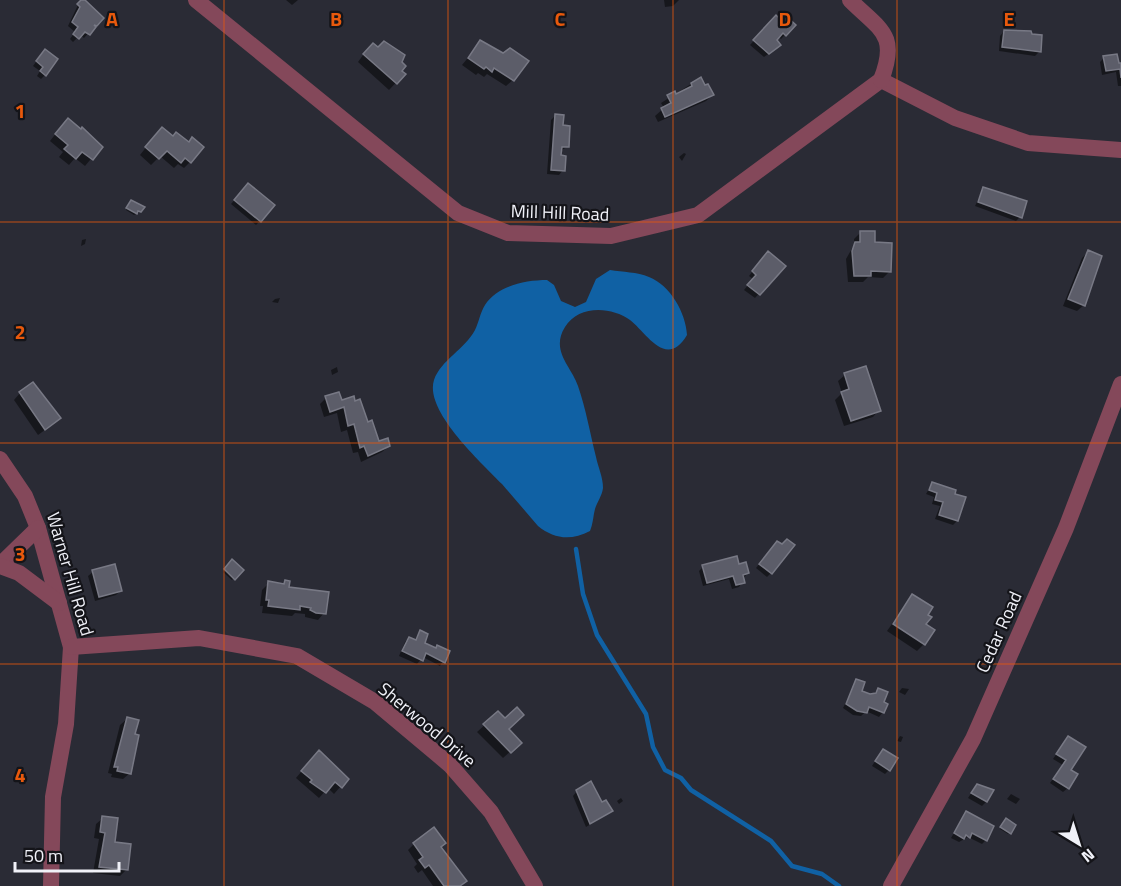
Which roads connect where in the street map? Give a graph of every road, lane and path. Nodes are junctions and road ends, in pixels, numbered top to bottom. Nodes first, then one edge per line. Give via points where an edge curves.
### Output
1 (196, 0) edge
2 (850, 0) edge
3 (881, 80) junction
4 (1121, 150) edge
5 (1121, 384) edge
6 (0, 459) edge
7 (38, 528) junction
8 (0, 566) edge
9 (59, 603) junction
10 (71, 647) junction
11 (51, 886) edge
12 (535, 886) edge
13 (891, 886) edge

1 - 3 street, Mill Hill Road via 458,213 508,233 610,236 698,214
2 - 3 street via 887,37 890,57
3 - 4 street via 955,118 1028,143
5 - 13 street, Cedar Road via 1066,528 973,739
6 - 7 street, Warner Hill Road via 25,496
7 - 8 street
7 - 9 street, Warner Hill Road
8 - 9 street via 19,573
9 - 10 street, Warner Hill Road
10 - 11 street, Warner Hill Road via 66,724 53,797
10 - 12 street, Sherwood Drive via 199,638 297,656 375,702 450,765 491,812

